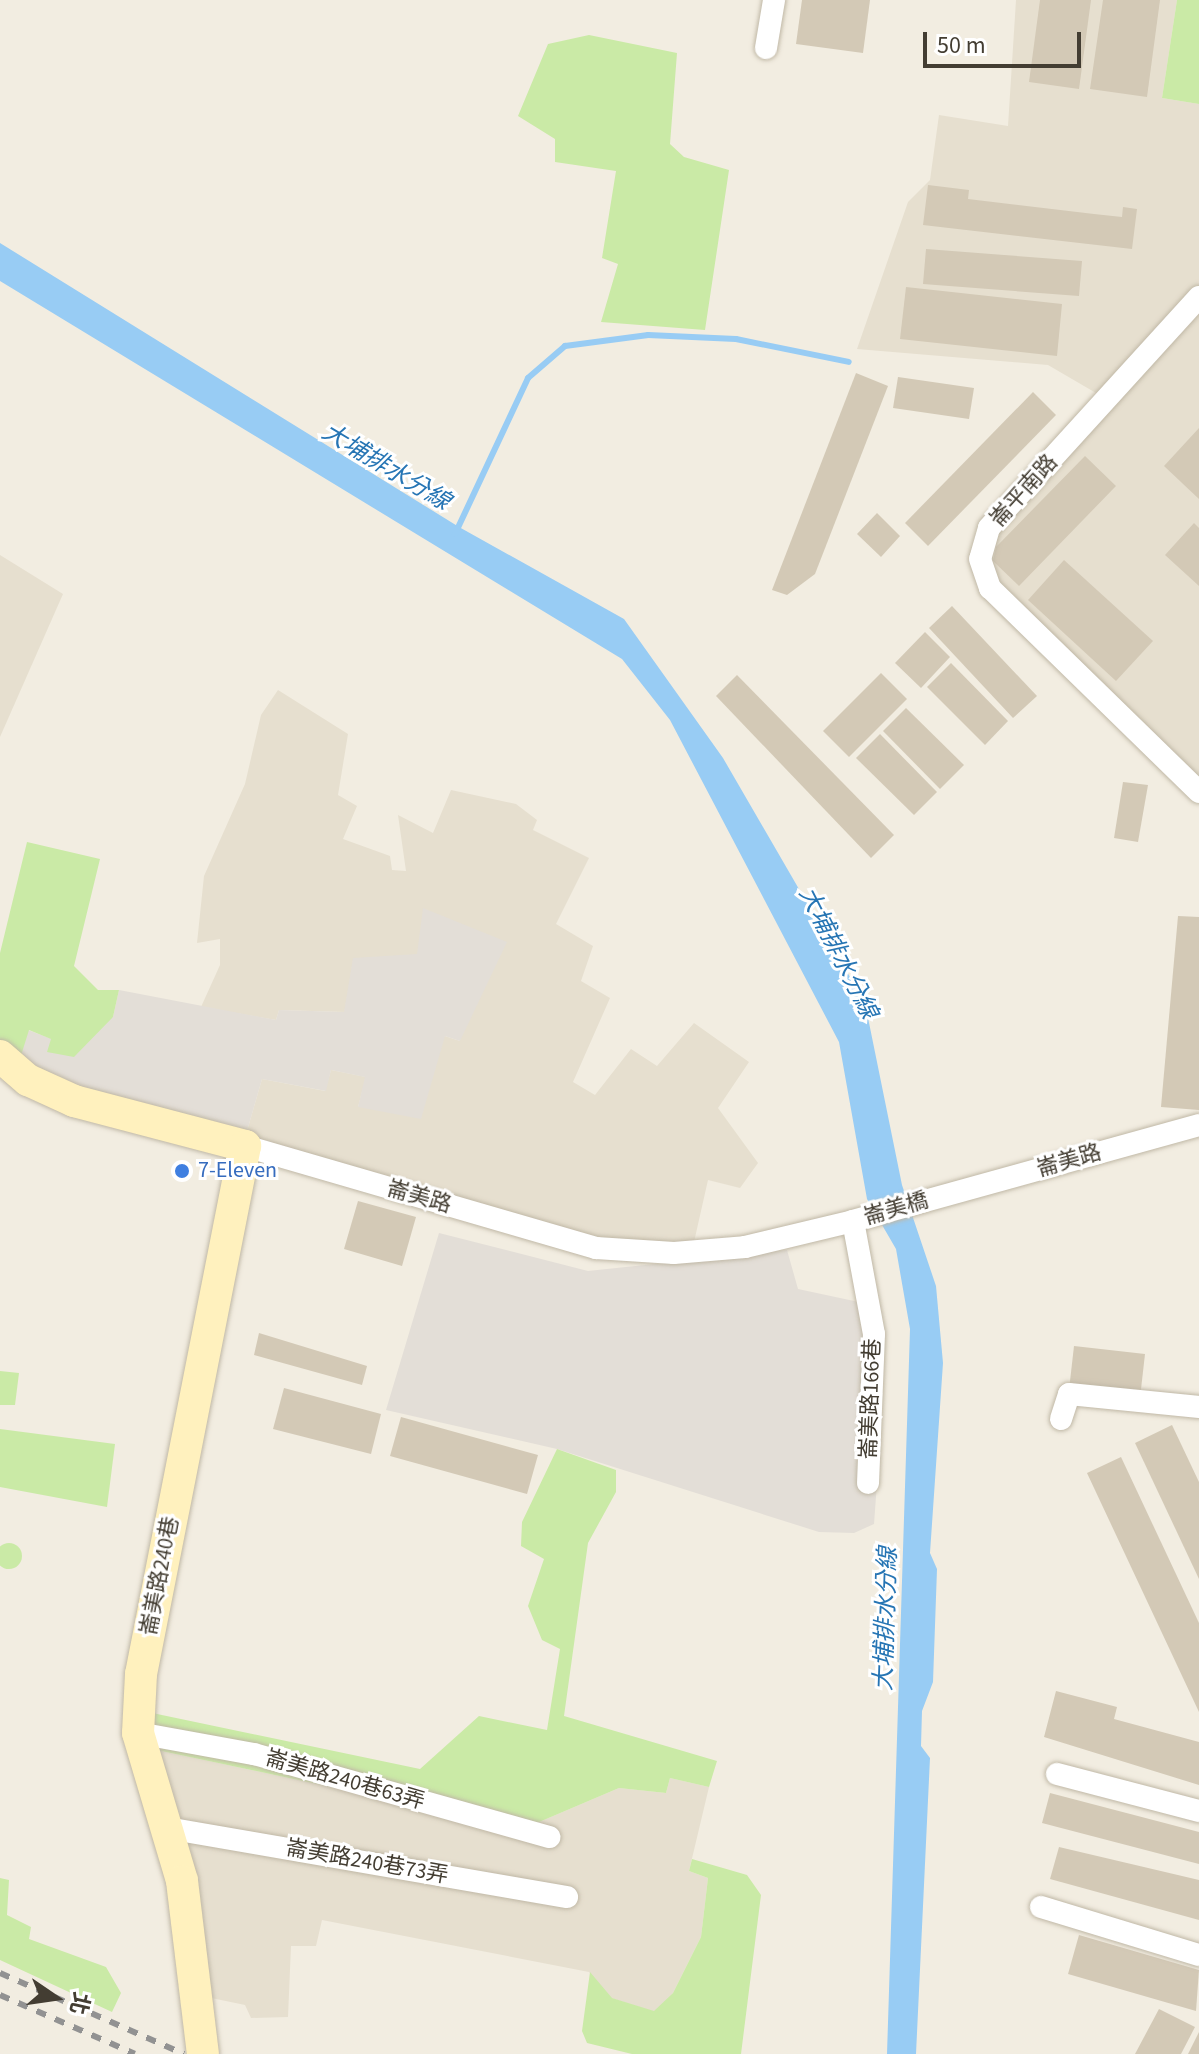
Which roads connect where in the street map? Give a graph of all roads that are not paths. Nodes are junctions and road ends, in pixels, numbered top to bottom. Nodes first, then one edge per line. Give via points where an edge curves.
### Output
1 (774, 0) edge
2 (766, 48) dead end
3 (1199, 297) edge
4 (1199, 792) edge
5 (0, 1056) edge
6 (1199, 1125) edge
7 (245, 1146) junction
8 (938, 1197) joint
9 (853, 1221) junction
10 (1199, 1407) edge
11 (1061, 1419) dead end
12 (868, 1483) dead end
13 (138, 1733) junction
14 (1057, 1774) dead end
15 (1199, 1811) edge
16 (167, 1828) junction
17 (550, 1837) dead end
18 (567, 1897) dead end
19 (1041, 1907) dead end
20 (1199, 1955) edge
21 (203, 2054) edge

1 - 2 street
3 - 4 street, 崙平南路 via 989,528 980,559 990,588
5 - 7 street, 崙美路 via 28,1080 74,1101
6 - 8 street, 崙美路
7 - 9 street, 崙美路 via 596,1248 745,1247
7 - 13 street, 崙美路240巷 via 141,1674
8 - 9 street, 崙美橋
9 - 12 street, 崙美路166巷 via 874,1334
10 - 11 street via 1069,1394
13 - 16 street, 崙美路240巷
13 - 17 street, 崙美路240巷63弄 via 254,1754
14 - 15 street
16 - 18 street, 崙美路240巷73弄
16 - 21 street, 崙美路240巷 via 182,1881
19 - 20 street

